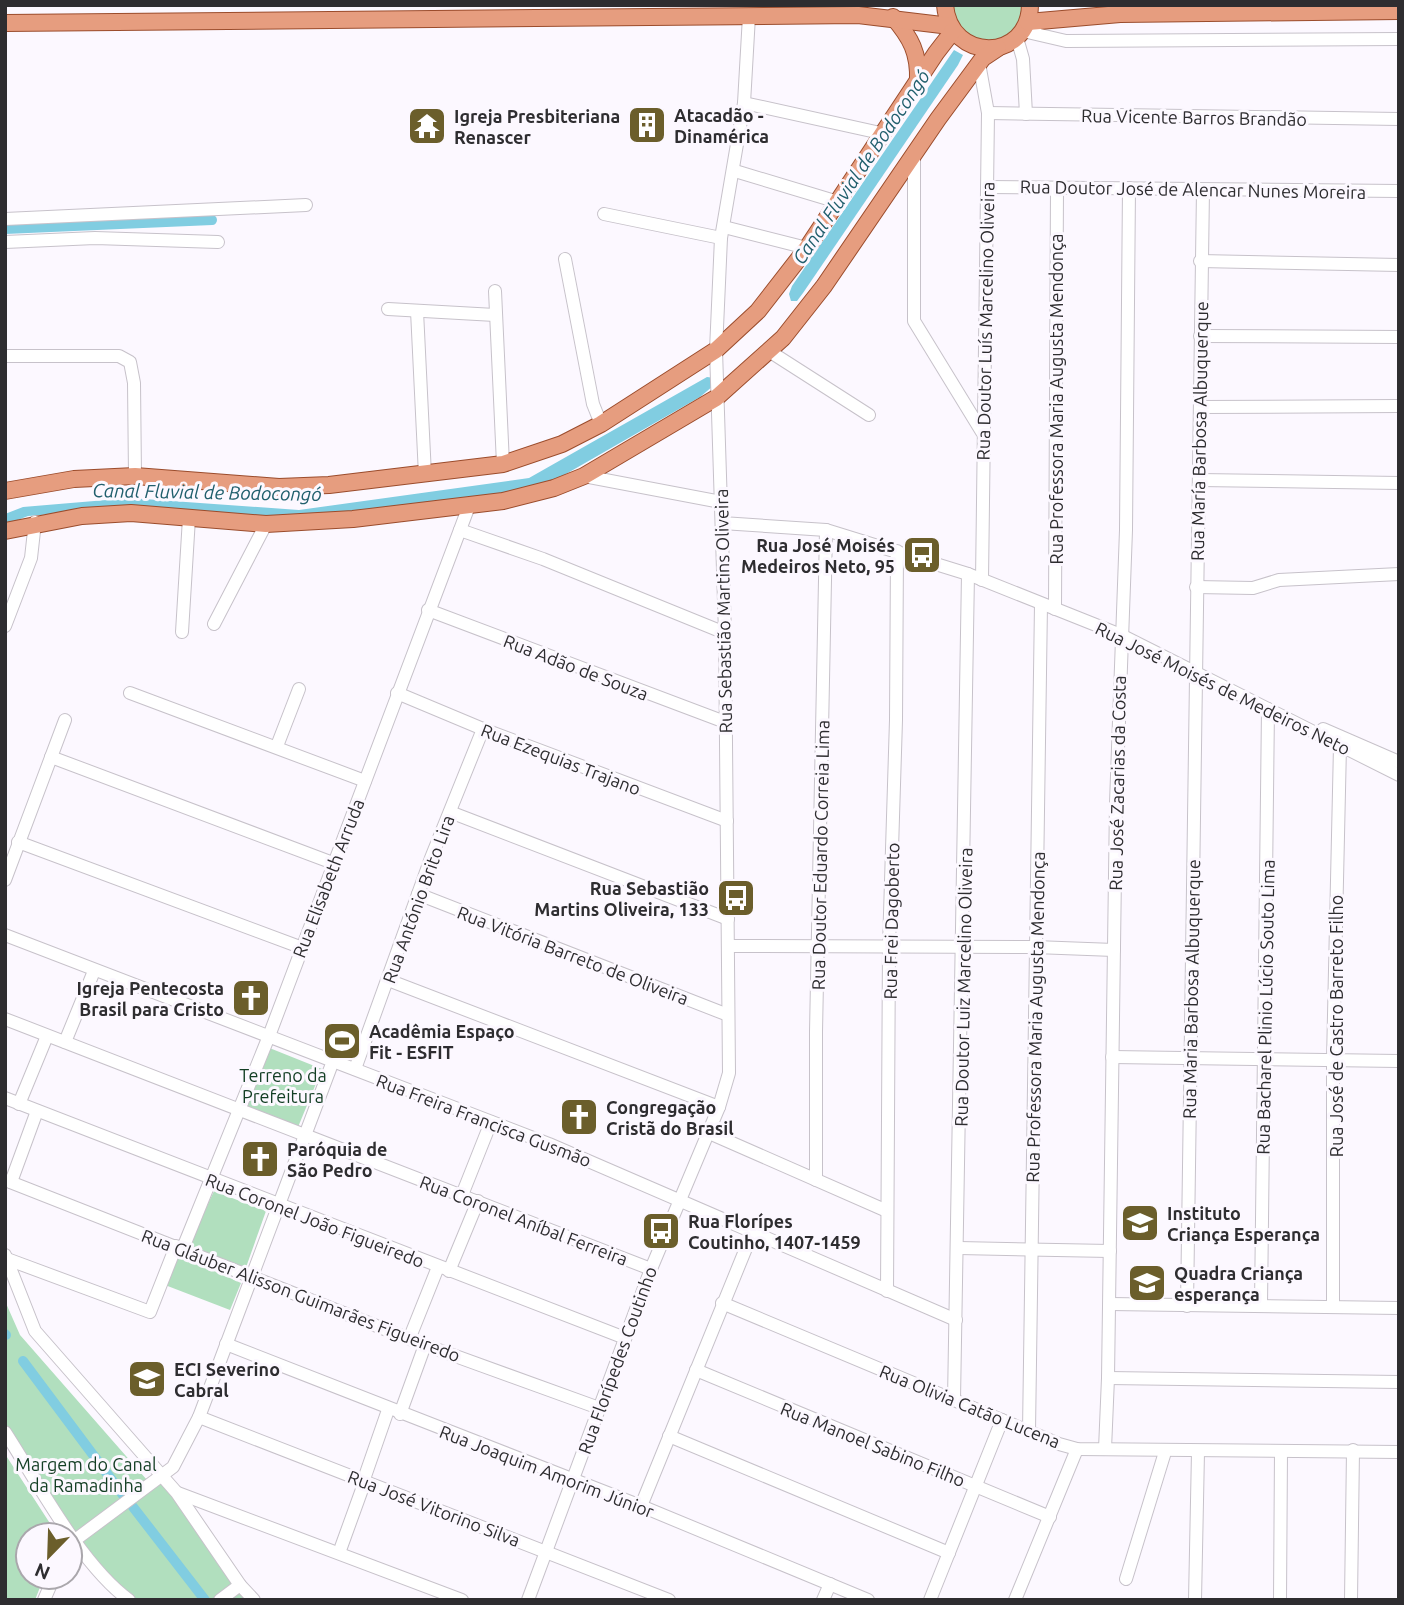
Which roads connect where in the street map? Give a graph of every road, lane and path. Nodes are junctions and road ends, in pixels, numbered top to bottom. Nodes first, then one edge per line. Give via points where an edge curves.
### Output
1 (945, 5) edge
2 (1030, 5) edge
3 (1399, 11) edge
4 (749, 16) junction
5 (893, 18) junction
6 (5, 23) edge
7 (951, 29) junction
8 (1023, 30) junction
9 (1399, 38) edge
10 (998, 48) junction
11 (979, 63) junction
12 (918, 82) junction
13 (744, 103) junction
14 (988, 113) junction
15 (1026, 114) junction
16 (1399, 119) edge
17 (885, 134) junction
18 (914, 158) junction
19 (735, 171) junction
20 (987, 187) junction
21 (1057, 188) junction
22 (1129, 188) junction
23 (1203, 190) junction
24 (1399, 191) edge
25 (838, 202) junction
26 (306, 205) dead end
27 (604, 214) dead end
28 (5, 219) edge
29 (723, 232) junction
30 (5, 242) edge
31 (218, 242) dead end
32 (807, 248) junction
33 (565, 259) dead end
34 (1200, 261) junction
35 (1399, 265) edge
36 (495, 291) dead end
37 (388, 309) dead end
38 (418, 310) junction
39 (495, 316) junction
40 (1200, 336) junction
41 (1399, 337) edge
42 (716, 350) junction
43 (769, 351) junction
44 (5, 356) edge
45 (716, 398) junction
46 (1399, 406) edge
47 (1200, 407) junction
48 (869, 415) dead end
49 (601, 424) junction
50 (982, 433) junction
51 (503, 464) junction
52 (425, 475) junction
53 (135, 476) junction
54 (584, 476) junction
55 (1199, 480) junction
56 (1399, 483) edge
57 (5, 491) edge
58 (721, 502) junction
59 (469, 506) junction
60 (189, 518) junction
61 (35, 523) junction
62 (722, 523) junction
63 (266, 524) junction
64 (460, 530) junction
65 (826, 530) junction
66 (5, 531) edge
67 (897, 551) junction
68 (968, 574) junction
69 (1399, 574) edge
70 (982, 580) junction
71 (1196, 587) junction
72 (1041, 604) junction
73 (1055, 609) junction
74 (428, 610) junction
75 (214, 624) dead end
76 (5, 626) edge
77 (182, 632) dead end
78 (725, 633) junction
79 (1121, 635) junction
80 (1195, 673) junction
81 (299, 689) dead end
82 (130, 693) dead end
83 (397, 693) junction
84 (1268, 709) junction
85 (65, 720) dead end
86 (725, 722) junction
87 (483, 729) junction
88 (277, 746) junction
89 (1340, 746) junction
90 (51, 757) junction
91 (1399, 762) edge
92 (1399, 775) edge
93 (365, 781) junction
94 (450, 812) junction
95 (727, 821) junction
96 (18, 842) junction
97 (333, 863) junction
98 (5, 880) edge
99 (418, 894) junction
100 (728, 919) junction
101 (5, 935) edge
102 (729, 946) junction
103 (819, 946) junction
104 (889, 946) junction
105 (300, 947) junction
106 (961, 947) junction
107 (1035, 947) junction
108 (1114, 950) junction
109 (94, 971) junction
110 (388, 980) junction
111 (728, 1015) junction
112 (5, 1019) edge
113 (47, 1036) junction
114 (268, 1036) junction
115 (65, 1042) junction
116 (1190, 1056) junction
117 (1112, 1057) junction
118 (1264, 1058) junction
119 (1333, 1060) junction
120 (333, 1061) junction
121 (1399, 1061) edge
122 (355, 1069) junction
123 (5, 1098) edge
124 (19, 1104) junction
125 (719, 1107) junction
126 (238, 1110) junction
127 (37, 1111) junction
128 (491, 1122) junction
129 (707, 1132) junction
130 (306, 1137) junction
131 (210, 1179) junction
132 (816, 1180) junction
133 (8, 1181) edge
134 (462, 1195) junction
135 (679, 1199) junction
136 (478, 1201) junction
137 (278, 1206) junction
138 (887, 1211) junction
139 (753, 1231) junction
140 (180, 1247) junction
141 (959, 1248) junction
142 (1032, 1251) junction
143 (1111, 1251) junction
144 (6, 1257) edge
145 (444, 1269) junction
146 (651, 1269) junction
147 (251, 1275) junction
148 (887, 1291) junction
149 (722, 1303) junction
150 (1110, 1304) junction
151 (1261, 1305) junction
152 (1187, 1306) junction
153 (1334, 1306) junction
154 (1399, 1307) edge
155 (956, 1320) junction
156 (411, 1337) junction
157 (625, 1338) junction
158 (226, 1344) junction
159 (425, 1345) junction
160 (696, 1370) junction
161 (1108, 1378) junction
162 (1399, 1382) edge
163 (954, 1399) junction
164 (599, 1408) junction
165 (394, 1412) junction
166 (199, 1417) junction
167 (1002, 1420) junction
168 (1029, 1431) junction
169 (5, 1432) edge
170 (668, 1436) junction
171 (1077, 1449) junction
172 (1105, 1449) junction
173 (1353, 1450) junction
174 (1281, 1451) junction
175 (1165, 1452) junction
176 (1198, 1452) junction
177 (1399, 1452) edge
178 (163, 1476) junction
179 (572, 1480) junction
180 (364, 1481) junction
181 (977, 1486) junction
182 (177, 1493) junction
183 (641, 1506) junction
184 (1050, 1517) junction
185 (59, 1521) edge
186 (84, 1536) edge
187 (546, 1552) junction
188 (339, 1553) junction
189 (949, 1553) junction
190 (84, 1556) edge
191 (1126, 1579) dead end
192 (830, 1584) junction
193 (240, 1585) junction
194 (129, 1600) edge
195 (220, 1600) edge
196 (254, 1600) edge
197 (463, 1600) edge
198 (528, 1600) edge
199 (669, 1600) edge
200 (824, 1600) edge
201 (868, 1600) edge
202 (930, 1600) edge
203 (1015, 1600) edge
204 (1195, 1600) edge
205 (1280, 1600) edge
206 (1351, 1600) edge

1 - 7 main road
2 - 8 main road
3 - 8 main road via 1120,14
4 - 5 main road
4 - 6 main road
4 - 13 street, Rua Sebastião Martins Oliveira
5 - 7 main road
5 - 12 main road via 910,36
7 - 10 main road via 973,46
7 - 12 main road
8 - 9 street via 1066,41
8 - 10 main road
8 - 15 street
10 - 11 main road
11 - 14 street, Rua Doutor Luís Marcelino Oliveira
11 - 18 main road
12 - 17 main road
13 - 17 street
13 - 19 street, Rua Sebastião Martins Oliveira
14 - 15 street, Rua Vicente Barros Brandão
14 - 20 street, Rua Doutor Luís Marcelino Oliveira
15 - 16 street, Rua Vicente Barros Brandão
17 - 25 main road
18 - 43 main road via 798,323
18 - 50 street via 914,321
19 - 25 street
19 - 29 street, Rua Sebastião Martins Oliveira
20 - 21 street, Rua Doutor José de Alencar Nunes Moreira
20 - 50 street, Rua Doutor Luís Marcelino Oliveira
21 - 22 street, Rua Doutor José de Alencar Nunes Moreira
21 - 73 street, Rua Professora Maria Augusta Mendonça
22 - 23 street, Rua Doutor José de Alencar Nunes Moreira
22 - 79 street, Rua José Zacarias da Costa
23 - 24 street, Rua Doutor José de Alencar Nunes Moreira
23 - 34 street, Rua María Barbosa Albuquerque
25 - 32 main road
26 - 28 street
27 - 29 street
29 - 32 street
29 - 42 street, Rua Sebastião Martins Oliveira
30 - 31 street via 95,238
32 - 42 main road via 758,311
33 - 49 street via 593,404
34 - 35 street
34 - 40 street, Rua María Barbosa Albuquerque
36 - 39 street
37 - 38 street
38 - 39 street
38 - 52 street
39 - 51 street
40 - 41 street
40 - 47 street, Rua María Barbosa Albuquerque
42 - 45 street, Rua Sebastião Martins Oliveira
42 - 49 main road
43 - 45 main road
43 - 48 street
44 - 53 street via 118,356 130,362
45 - 54 main road
45 - 58 street, Rua Sebastião Martins Oliveira
46 - 47 street
47 - 55 street, Rua María Barbosa Albuquerque
49 - 51 main road via 562,444
50 - 70 street, Rua Doutor Luís Marcelino Oliveira
51 - 52 main road
52 - 53 main road via 279,487
53 - 57 main road
54 - 58 street
54 - 59 main road via 532,495
55 - 56 street
55 - 71 street, Rua María Barbosa Albuquerque
58 - 62 street, Rua Sebastião Martins Oliveira
59 - 63 main road
59 - 64 street, Rua Elisabeth Arruda
60 - 61 main road via 131,513
60 - 63 main road
60 - 77 street
61 - 66 main road
61 - 76 street via 30,558
62 - 65 street, Rua José Moisés de Medeiros Neto
62 - 78 street, Rua Sebastião Martins Oliveira
63 - 75 street
64 - 74 street, Rua Elisabeth Arruda
64 - 78 street
65 - 67 street, Rua José Moisés de Medeiros Neto
65 - 103 street, Rua Doutor Eduardo Correia Lima
67 - 68 street, Rua José Moisés de Medeiros Neto
67 - 104 street, Rua Frei Dagoberto
68 - 70 street, Rua José Moisés de Medeiros Neto
68 - 106 street, Rua Doutor Luiz Marcelino Oliveira
69 - 71 street via 1279,580 1252,588
70 - 72 street, Rua José Moisés de Medeiros Neto
71 - 80 street, Rua María Barbosa Albuquerque
72 - 73 street, Rua José Moisés de Medeiros Neto
72 - 107 street, Rua Professora Maria Augusta Mendonça
73 - 79 street, Rua José Moisés de Medeiros Neto
74 - 83 street, Rua Elisabeth Arruda
74 - 86 street, Rua Adão de Souza
78 - 86 street, Rua Sebastião Martins Oliveira
79 - 80 street, Rua José Moisés de Medeiros Neto
79 - 108 street, Rua José Zacarias da Costa
80 - 84 street, Rua José Moisés de Medeiros Neto
80 - 91 street
80 - 116 street, Rua Maria Barbosa Albuquerque
81 - 88 street
82 - 88 street
83 - 87 street, Rua Ezequias Trajano
83 - 93 street, Rua Elisabeth Arruda
84 - 89 street, Rua José Moisés de Medeiros Neto
84 - 118 street, Rua Bacharel Plinio Lúcio Souto Lima
85 - 90 street
86 - 95 street, Rua Sebastião Martins Oliveira
87 - 94 street, Rua António Brito Lira
87 - 95 street, Rua Ezequias Trajano
88 - 93 street
89 - 92 street, Rua José Moisés de Medeiros Neto
89 - 119 street, Rua José de Castro Barreto Filho
90 - 96 street
90 - 97 street
93 - 97 street, Rua Elisabeth Arruda
94 - 99 street, Rua António Brito Lira
94 - 100 street
95 - 100 street, Rua Sebastião Martins Oliveira
96 - 98 street
96 - 105 street
97 - 105 street, Rua Elisabeth Arruda
99 - 110 street, Rua António Brito Lira
99 - 111 street, Rua Vitória Barreto de Oliveira
100 - 102 street, Rua Sebastião Martins Oliveira
101 - 109 street, Rua Freira Francisca Gusmão
102 - 103 street
102 - 111 street, Rua Sebastião Martins Oliveira
103 - 104 street
103 - 132 street, Rua Doutor Eduardo Correia Lima
104 - 106 street
104 - 138 street, Rua Frei Dagoberto
105 - 114 street, Rua Elisabeth Arruda
106 - 107 street
106 - 141 street, Rua Doutor Luiz Marcelino Oliveira
107 - 108 street
107 - 142 street, Rua Professora Maria Augusta Mendonça
108 - 117 street, Rua José Zacarias da Costa
109 - 114 street, Rua Freira Francisca Gusmão
109 - 115 street
110 - 122 street, Rua António Brito Lira
110 - 125 street
111 - 125 street, Rua Sebastião Martins Oliveira via 729,1073
112 - 113 street, Rua Coronel Aníbal Ferreira
113 - 115 street, Rua Coronel Aníbal Ferreira
113 - 124 street
114 - 120 street, Rua Freira Francisca Gusmão
114 - 126 street, Rua Elisabeth Arruda
115 - 126 street, Rua Coronel Aníbal Ferreira
116 - 117 street
116 - 118 street
116 - 152 street, Rua Maria Barbosa Albuquerque
117 - 143 street, Rua José Zacarias da Costa
118 - 119 street
118 - 151 street, Rua Bacharel Plinio Lúcio Souto Lima
119 - 121 street
119 - 153 street, Rua José de Castro Barreto Filho
120 - 122 street, Rua Freira Francisca Gusmão
120 - 130 street
122 - 128 street, Rua Freira Francisca Gusmão
123 - 124 street, Rua Coronel João Figueiredo
124 - 127 street, Rua Coronel João Figueiredo
125 - 129 street, Rua Sebastião Martins Oliveira
126 - 130 street, Rua Coronel Aníbal Ferreira
126 - 131 street, Rua Elisabeth Arruda
127 - 131 street, Rua Coronel João Figueiredo
127 - 133 street
128 - 134 street
128 - 135 street, Rua Freira Francisca Gusmão
129 - 132 street
129 - 135 street, Rua Sebastião Martins Oliveira
130 - 134 street, Rua Coronel Aníbal Ferreira
130 - 137 street
131 - 137 street, Rua Coronel João Figueiredo
131 - 140 street, Rua Elisabeth Arruda
132 - 138 street
133 - 140 street, Rua Gláuber Alisson Guimarães Figueiredo
134 - 136 street, Rua Coronel Aníbal Ferreira
135 - 139 street, Rua Freira Francisca Gusmão
135 - 146 street, Rua Florípedes Coutinho
136 - 145 street
136 - 146 street, Rua Coronel Aníbal Ferreira
137 - 145 street, Rua Coronel João Figueiredo
137 - 147 street
138 - 148 street, Rua Frei Dagoberto
139 - 148 street, Rua Freira Francisca Gusmão
139 - 149 street
140 - 144 street, Rua Elisabeth Arruda via 150,1312
140 - 147 street, Rua Gláuber Alisson Guimarães Figueiredo
141 - 142 street
141 - 155 street, Rua Doutor Luiz Marcelino Oliveira
142 - 143 street
142 - 168 street, Rua Professora Maria Augusta Mendonça
143 - 150 street, Rua José Zacarias da Costa
144 - 178 street via 36,1331
145 - 156 street
145 - 157 street, Rua Coronel João Figueiredo
146 - 157 street, Rua Florípedes Coutinho
147 - 156 street, Rua Gláuber Alisson Guimarães Figueiredo
147 - 158 street
148 - 155 street, Rua Freira Francisca Gusmão
149 - 160 street
149 - 163 street, Rua Olivia Catão Lucena
150 - 152 street
150 - 161 street, Rua José Zacarias da Costa
151 - 152 street
151 - 153 street
153 - 154 street
155 - 163 street, Rua Doutor Luiz Marcelino Oliveira
156 - 159 street, Rua Gláuber Alisson Guimarães Figueiredo
157 - 164 street, Rua Florípedes Coutinho
158 - 165 street, Rua Joaquim Amorim Júnior
158 - 166 street
159 - 164 street, Rua Gláuber Alisson Guimarães Figueiredo
159 - 165 street
160 - 170 street
160 - 181 street, Rua Manoel Sabino Filho
161 - 162 street
161 - 172 street, Rua José Zacarias da Costa
163 - 167 street, Rua Olivia Catão Lucena
164 - 179 street, Rua Florípedes Coutinho
165 - 179 street, Rua Joaquim Amorim Júnior
165 - 180 street
166 - 178 street via 180,1457
166 - 180 street, Rua José Vitorino Silva
167 - 168 street, Rua Olivia Catão Lucena
167 - 181 street
168 - 171 street, Rua Olivia Catão Lucena
169 - 185 street
170 - 183 street
170 - 189 street
171 - 172 street, Rua Olivia Catão Lucena
171 - 184 street
172 - 175 street, Rua Olivia Catão Lucena
173 - 174 street, Rua Olivia Catão Lucena
173 - 177 street, Rua Olivia Catão Lucena
173 - 206 street
174 - 176 street, Rua Olivia Catão Lucena
174 - 205 street
175 - 176 street, Rua Olivia Catão Lucena
175 - 191 street
176 - 204 street
178 - 182 street
178 - 186 street
179 - 183 street, Rua Joaquim Amorim Júnior
179 - 187 street, Rua Florípedes Coutinho
180 - 187 street, Rua José Vitorino Silva
180 - 188 street
181 - 184 street, Rua Manoel Sabino Filho
181 - 189 street
182 - 188 street
182 - 193 street
183 - 192 street, Rua Joaquim Amorim Júnior
184 - 203 street
187 - 198 street, Rua Florípedes Coutinho
187 - 199 street, Rua José Vitorino Silva
188 - 197 street
189 - 202 street
190 - 194 street
192 - 200 street
192 - 201 street, Rua Joaquim Amorim Júnior
193 - 195 street
193 - 196 street

